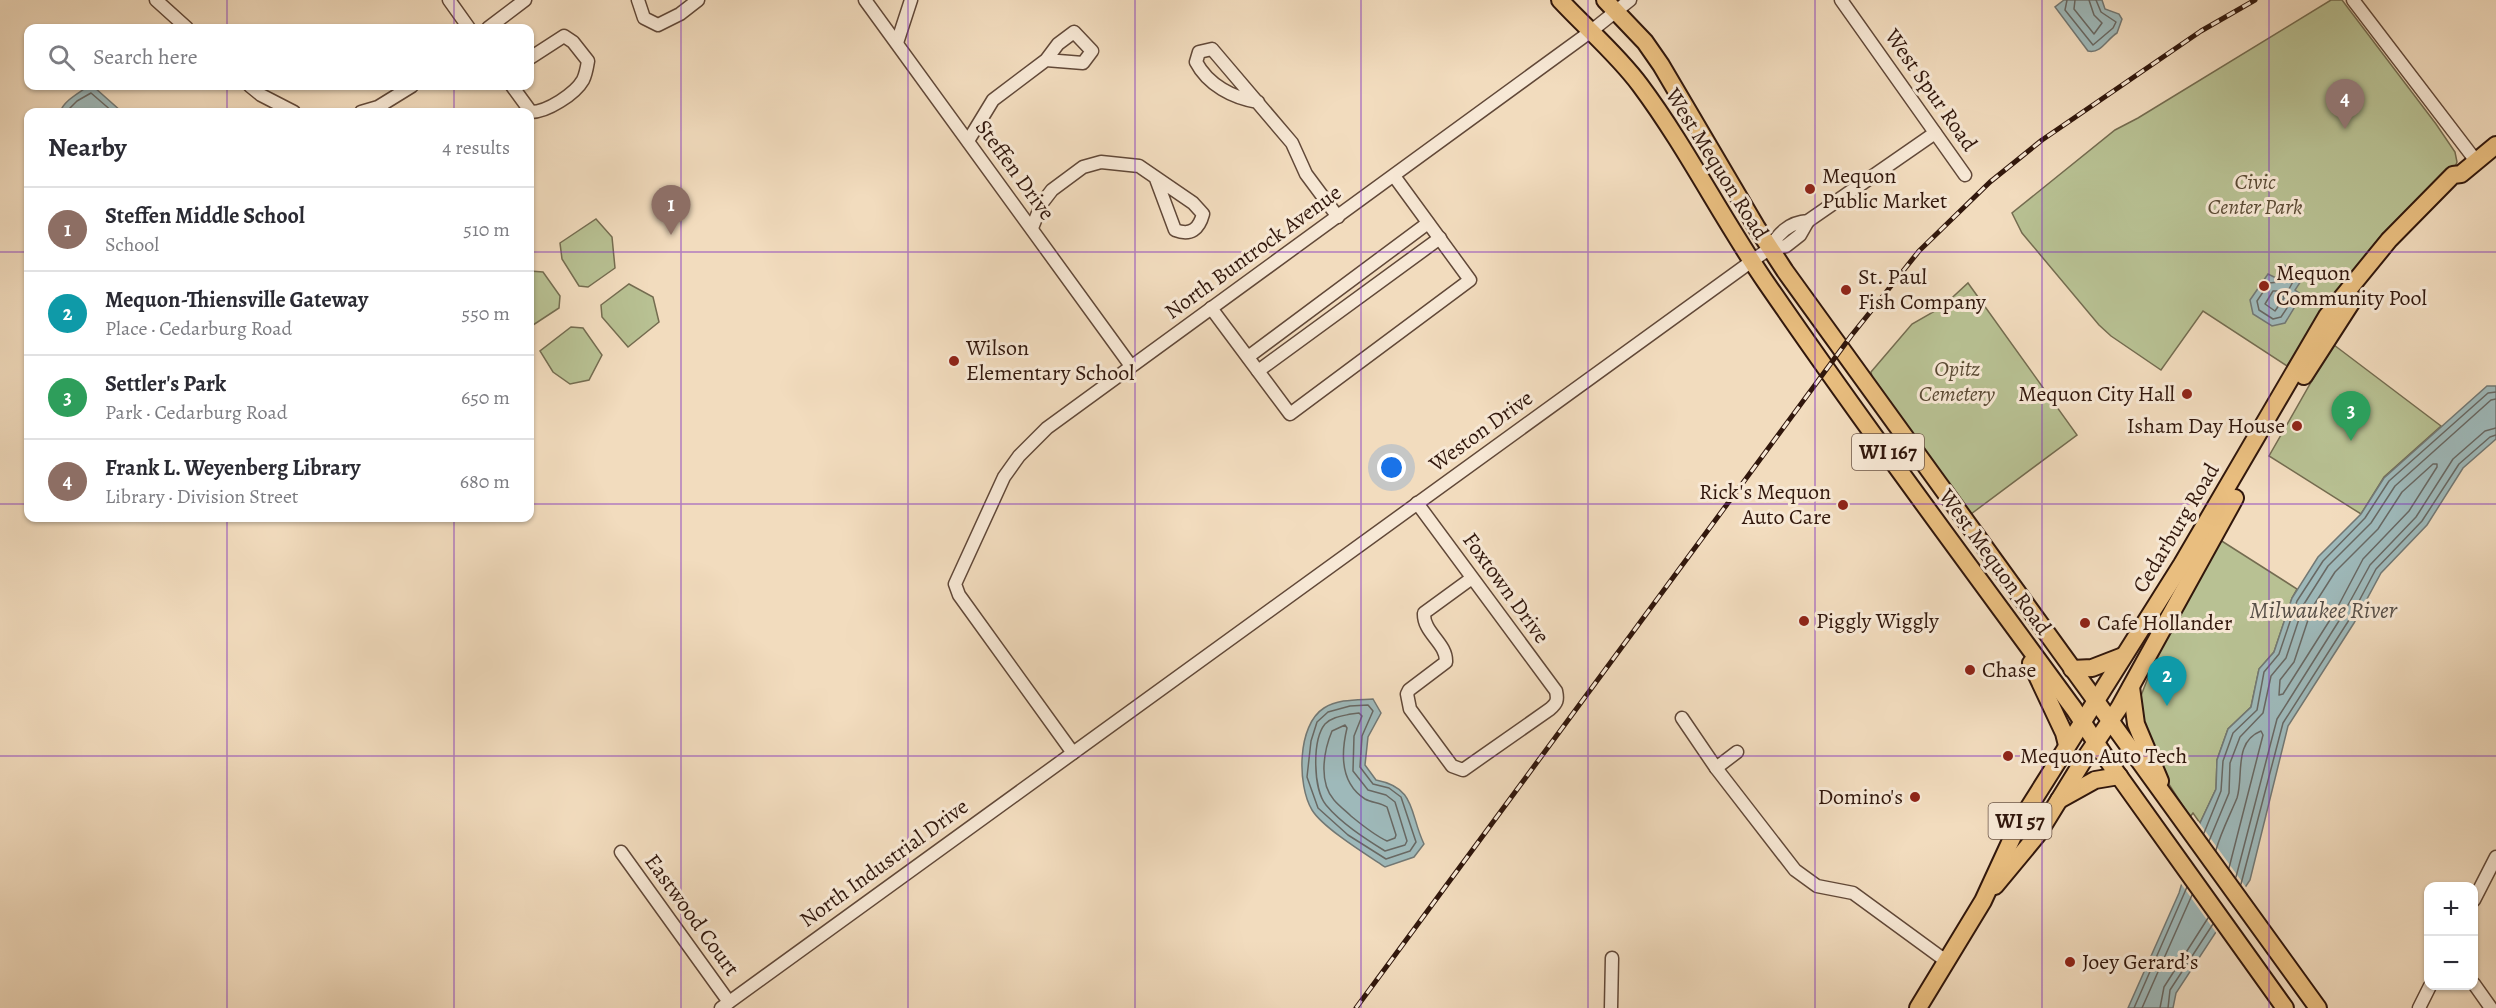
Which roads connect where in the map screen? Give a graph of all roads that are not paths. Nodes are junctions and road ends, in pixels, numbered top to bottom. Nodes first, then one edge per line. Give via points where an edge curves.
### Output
1 (156, 0) edge
2 (449, 0) edge
3 (525, 0) edge
4 (638, 0) edge
5 (698, 0) edge
6 (866, 0) edge
7 (911, 0) edge
8 (1560, 0) edge
9 (1841, 0) edge
10 (2354, 0) edge
11 (1617, 3) edge
12 (183, 24) edge
13 (466, 24) edge
14 (493, 24) edge
15 (1590, 33) junction
16 (897, 43) junction
17 (534, 55) edge
18 (1046, 60) dead end
19 (256, 90) edge
20 (406, 90) edge
21 (515, 90) edge
22 (1258, 102) junction
23 (287, 108) edge
24 (375, 108) edge
25 (528, 108) edge
26 (534, 112) edge
27 (1935, 133) junction
28 (968, 141) junction
29 (2496, 145) edge
30 (2476, 161) junction
31 (2461, 174) junction
32 (1394, 176) junction
33 (1965, 176) dead end
34 (1156, 179) junction
35 (1338, 217) junction
36 (1428, 222) junction
37 (1032, 228) junction
38 (1440, 238) junction
39 (1769, 249) junction
40 (1752, 261) junction
41 (1211, 308) junction
42 (1248, 357) junction
43 (1131, 366) junction
44 (1258, 371) junction
45 (1933, 474) junction
46 (1913, 488) junction
47 (1417, 503) junction
48 (1472, 578) junction
49 (2022, 638) junction
50 (2124, 655) junction
51 (2072, 669) junction
52 (2131, 687) junction
53 (2089, 709) junction
54 (1682, 718) dead end
55 (2102, 732) junction
56 (2067, 745) junction
57 (1737, 752) dead end
58 (1073, 753) junction
59 (1716, 768) junction
60 (2119, 776) junction
61 (2059, 800) junction
62 (2167, 801) junction
63 (2183, 823) junction
64 (621, 852) dead end
65 (2496, 857) edge
66 (2478, 892) edge
67 (1983, 901) junction
68 (1612, 958) dead end
69 (1946, 961) junction
70 (2428, 990) edge
71 (2478, 990) edge
72 (725, 1005) edge
73 (1611, 1008) edge
74 (1918, 1008) edge
75 (2285, 1008) edge
76 (2318, 1008) edge
77 (2419, 1008) edge
78 (2491, 1008) edge

1 - 12 street
2 - 13 street
3 - 14 street
4 - 5 street via 644,18 658,26
6 - 16 street, Steffen Drive
7 - 16 street
8 - 15 main road, West Mequon Road / WI 167
9 - 27 street, West Spur Road
10 - 30 street
11 - 15 street, North Buntrock Avenue
11 - 39 main road, West Mequon Road / WI 167 via 1675,86
15 - 32 street, North Buntrock Avenue
15 - 40 main road, West Mequon Road / WI 167 via 1617,56 1641,86
16 - 28 street, Steffen Drive
17 - 26 street via 564,36 588,61 582,82 552,106
18 - 28 street via 993,100
19 - 23 street
20 - 24 street
21 - 25 street
22 - 22 street via 1212,49 1199,52 1196,62 1203,75 1241,99
22 - 35 street via 1292,143 1306,174
27 - 33 street, West Spur Road
27 - 39 street, Weston Drive via 1808,221 1800,235 1786,246
28 - 37 street, Steffen Drive
29 - 30 main road, Cedarburg Road
30 - 31 main road, Cedarburg Road
31 - 50 main road, Cedarburg Road via 2453,176 2389,240 2327,316 2224,495
31 - 52 main road, Cedarburg Road via 2459,182 2396,247 2341,316 2273,425
32 - 35 street, North Buntrock Avenue
32 - 36 street
34 - 34 street via 1175,230 1193,231 1203,213
34 - 37 street via 1139,166 1101,162 1083,167 1052,190
35 - 41 street, North Buntrock Avenue
36 - 38 street
36 - 42 street
37 - 43 street, Steffen Drive
38 - 44 street
38 - 44 street via 1470,280 1290,414
39 - 40 street, Weston Drive
39 - 45 main road, West Mequon Road / WI 167
40 - 46 main road, West Mequon Road / WI 167
40 - 47 street, Weston Drive
41 - 42 street
41 - 43 street, North Buntrock Avenue
42 - 44 street
43 - 58 street, North Buntrock Avenue via 1047,428 1019,456 1004,477 955,584 959,595
45 - 46 main road
45 - 51 main road, West Mequon Road / WI 167
46 - 49 main road, West Mequon Road / WI 167
47 - 48 street, Foxtown Drive
47 - 58 street, Weston Drive
48 - 48 street, Foxtown Drive via 1424,613 1425,626 1446,662 1407,694 1410,709 1452,766 1463,770 1550,709 1558,698
49 - 53 main road via 2042,646
49 - 56 main road
50 - 51 main road via 2092,668
50 - 53 main road, Cedarburg Road
51 - 53 main road, West Mequon Road / WI 167
52 - 55 main road, Cedarburg Road
52 - 62 main road via 2136,724
53 - 55 main road, West Mequon Road
53 - 55 main road, West Mequon Road / WI 167
53 - 56 main road, Cedarburg Road / WI 57
54 - 59 street
55 - 60 main road, West Mequon Road
55 - 61 main road, Cedarburg Road / WI 57
55 - 62 main road, West Mequon Road
55 - 63 main road via 2148,793
56 - 67 main road, Cedarburg Road / WI 57 via 2019,823
57 - 59 street
58 - 72 street, North Industrial Drive
59 - 69 street via 1795,870 1809,882 1853,893
60 - 61 main road via 2095,780
60 - 75 main road, West Mequon Road
61 - 67 main road, Cedarburg Road / WI 57 via 2038,834
62 - 63 main road, West Mequon Road
63 - 76 main road, West Mequon Road
64 - 72 street, Eastwood Court
65 - 66 street
67 - 69 main road, Cedarburg Road / WI 57
68 - 73 street
69 - 74 main road, Cedarburg Road / WI 57
70 - 77 street
71 - 78 street

